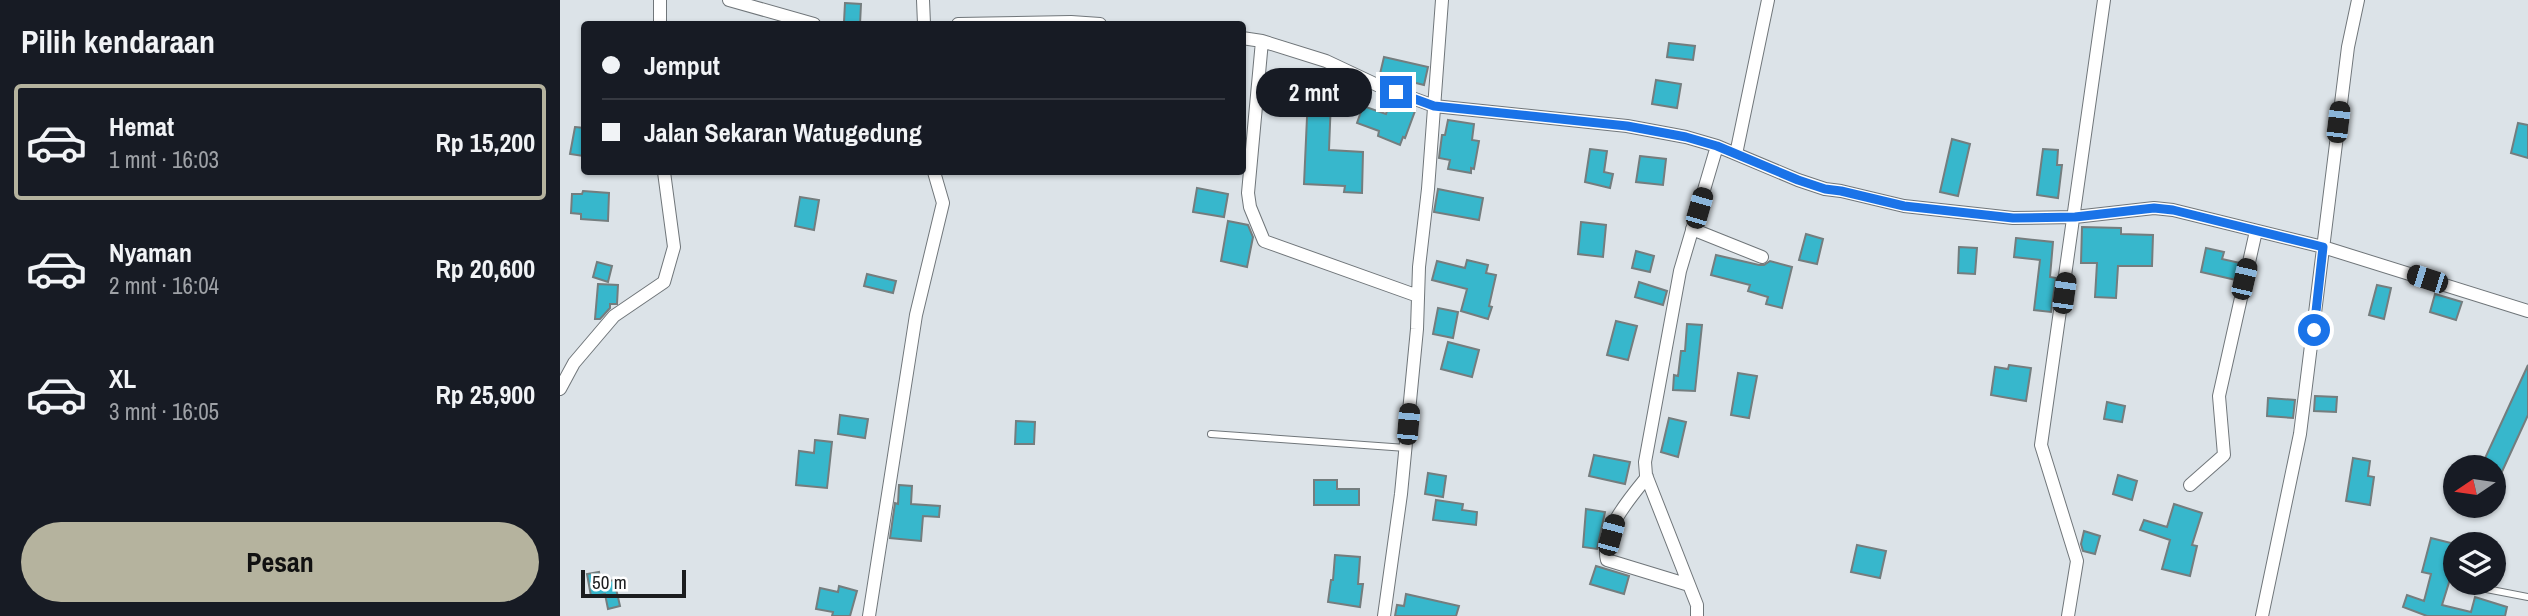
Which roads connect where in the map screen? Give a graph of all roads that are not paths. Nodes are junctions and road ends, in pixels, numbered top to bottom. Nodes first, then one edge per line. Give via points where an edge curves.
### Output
1 (660, 0) edge
2 (729, 0) edge
3 (923, 0) edge
4 (1442, 0) edge
5 (1768, 0) edge
6 (2104, 0) edge
7 (2358, 0) edge
8 (660, 21) edge
9 (803, 21) edge
10 (925, 21) edge
11 (1246, 39) edge
12 (1262, 41) junction
13 (1434, 106) junction
14 (1717, 146) junction
15 (1736, 154) junction
16 (664, 175) edge
17 (935, 175) edge
18 (2075, 217) junction
19 (1692, 229) junction
20 (2256, 231) junction
21 (2323, 247) junction
22 (1762, 257) dead end
23 (1418, 296) junction
24 (2528, 311) edge
25 (560, 389) edge
26 (1211, 434) dead end
27 (1406, 448) junction
28 (1647, 477) junction
29 (2190, 485) dead end
30 (1689, 585) junction
31 (2506, 593) edge
32 (2528, 597) edge
33 (869, 616) edge
34 (1384, 616) edge
35 (1697, 616) edge
36 (2068, 616) edge
37 (2262, 616) edge

1 - 8 street
2 - 9 street
3 - 10 street
4 - 13 street
5 - 15 street
6 - 18 street
7 - 21 street
11 - 12 street
12 - 13 street via 1326,61
12 - 23 street via 1248,193 1264,241
13 - 14 street via 1627,126
13 - 23 street
14 - 15 street
14 - 19 street
15 - 18 street via 1825,189 1904,206 2013,218
16 - 25 street via 674,247 664,282 614,316 574,363
17 - 33 street via 943,203 916,315
18 - 20 street via 2154,208
18 - 36 street via 2042,445 2077,561
19 - 22 street
19 - 28 street via 1644,463
20 - 21 street
20 - 29 street via 2219,396 2224,455
21 - 24 street
21 - 37 street via 2300,434
23 - 27 street
26 - 27 lane
27 - 34 street
28 - 30 street
28 - 30 street via 1615,518 1607,560
30 - 35 street
31 - 32 lane

